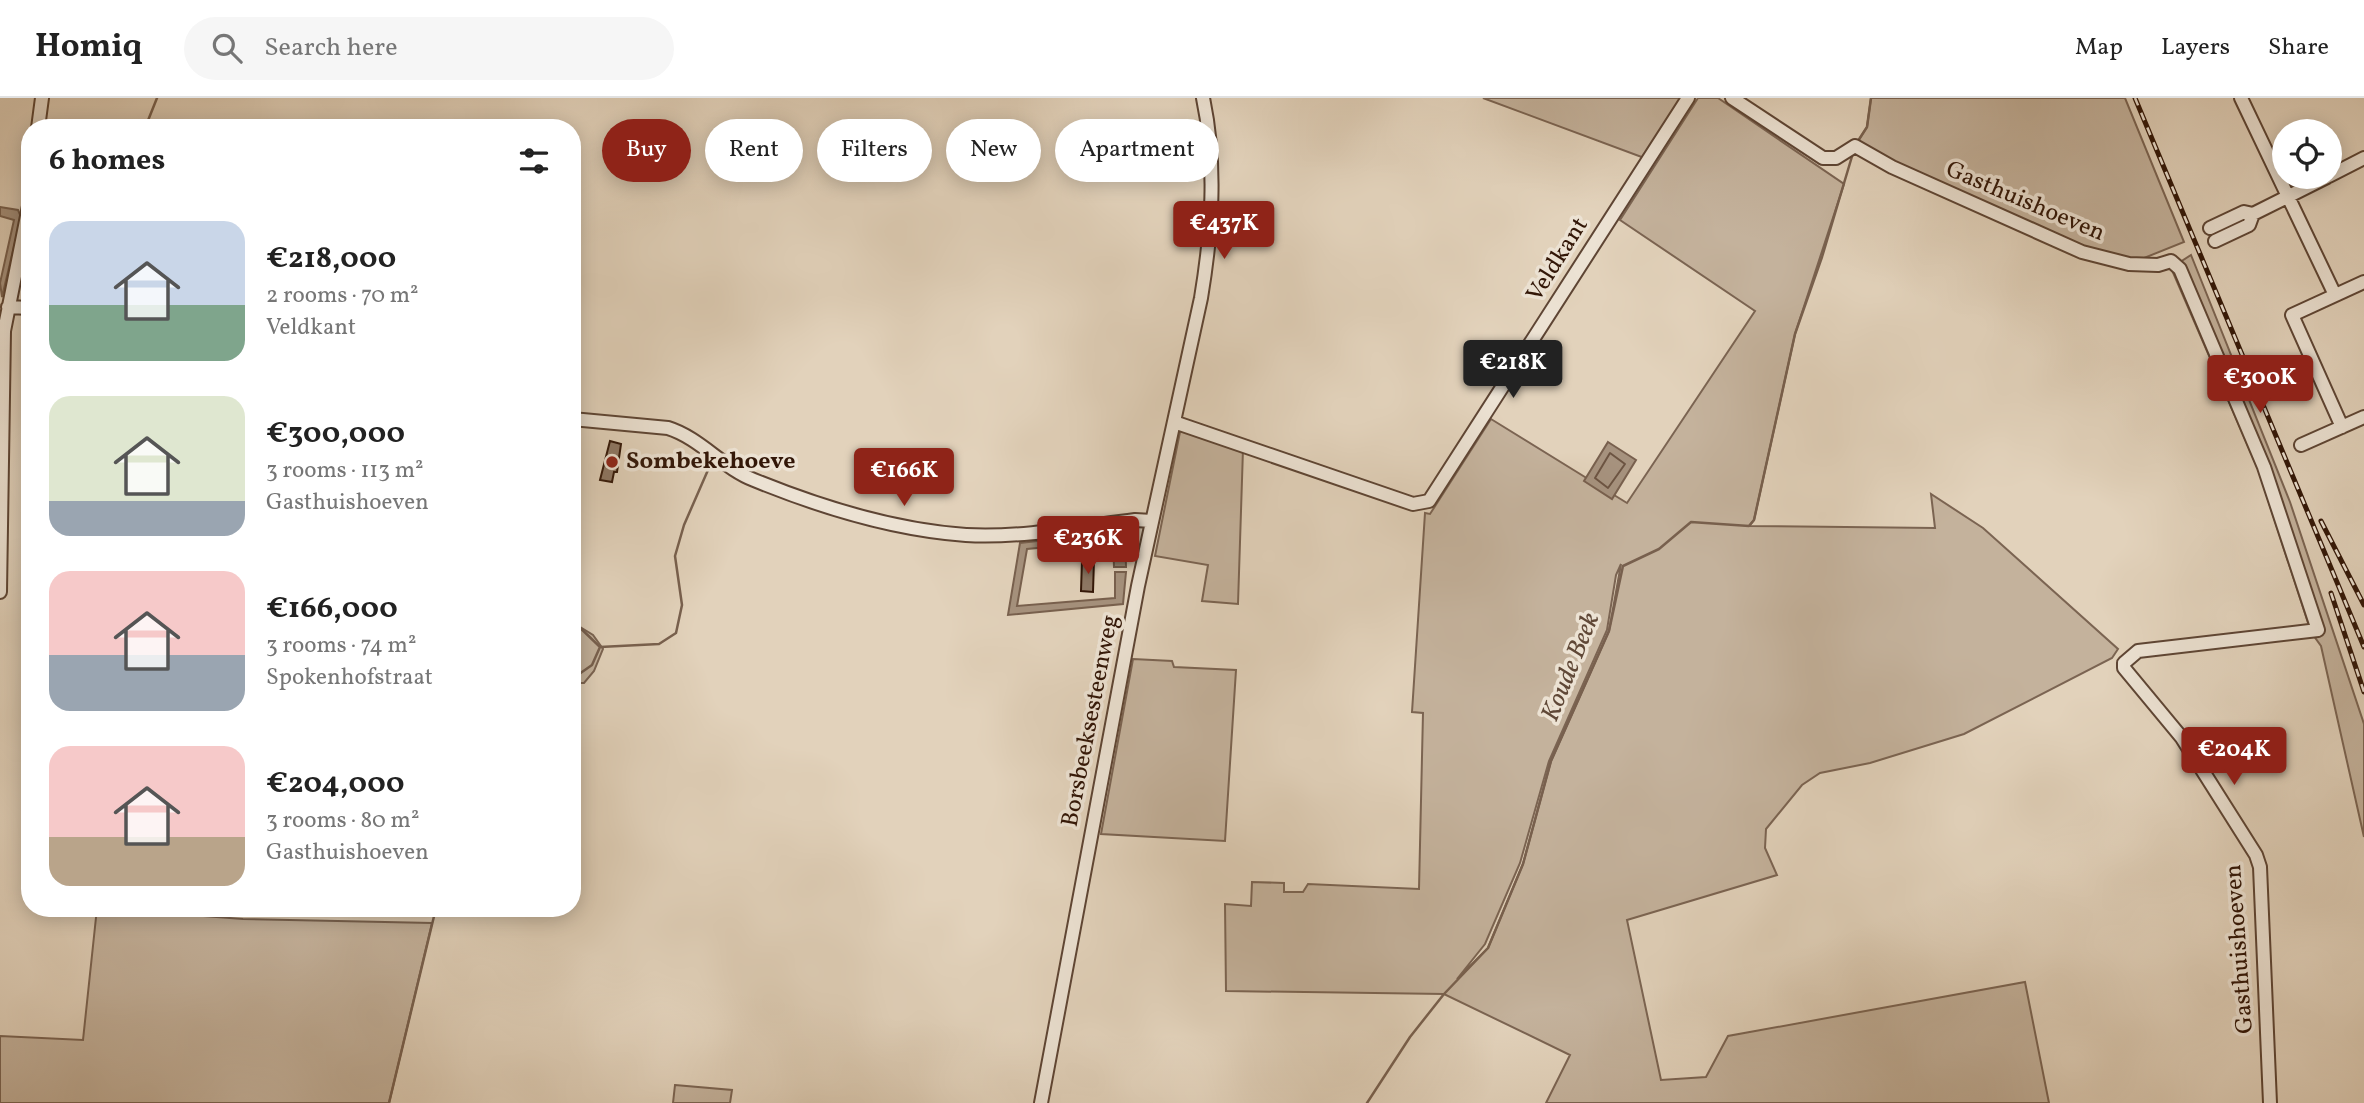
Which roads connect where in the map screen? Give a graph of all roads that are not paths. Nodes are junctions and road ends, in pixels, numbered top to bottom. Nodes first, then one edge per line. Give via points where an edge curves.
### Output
1 (42, 98) edge
2 (1203, 98) edge
3 (1688, 98) edge
4 (1731, 98) edge
5 (2241, 98) edge
6 (39, 119) edge
7 (2364, 158) edge
8 (2342, 169) edge
9 (2303, 189) edge
10 (2287, 197) junction
11 (2213, 234) dead end
12 (21, 244) edge
13 (2364, 282) edge
14 (2331, 297) junction
15 (8, 307) junction
16 (21, 308) edge
17 (2, 332) edge
18 (2364, 417) edge
19 (581, 420) edge
20 (1174, 422) junction
21 (2342, 428) junction
22 (2301, 445) dead end
23 (1152, 521) junction
24 (0, 592) edge
25 (1041, 1103) edge
26 (2270, 1103) edge

1 - 6 street
2 - 20 street, Borsbeeksesteenweg via 1211,168 1207,261
3 - 20 street, Veldkant via 1429,500 1413,504
4 - 26 street, Gasthuishoeven via 1823,158 1836,158 1855,146 2082,252 2129,264 2171,261 2179,269 2264,467 2318,630 2138,651 2123,663 2182,738 2256,855
5 - 10 street
7 - 8 street
9 - 10 street
10 - 11 street via 2253,215 2244,212
10 - 14 street
12 - 15 street
13 - 14 street
14 - 21 street via 2292,315
15 - 16 street
15 - 17 street
17 - 24 street
18 - 21 street
19 - 23 street via 668,428 753,480 824,505 928,530 1003,535
20 - 23 street, Borsbeeksesteenweg
21 - 22 street
23 - 25 street, Borsbeeksesteenweg

